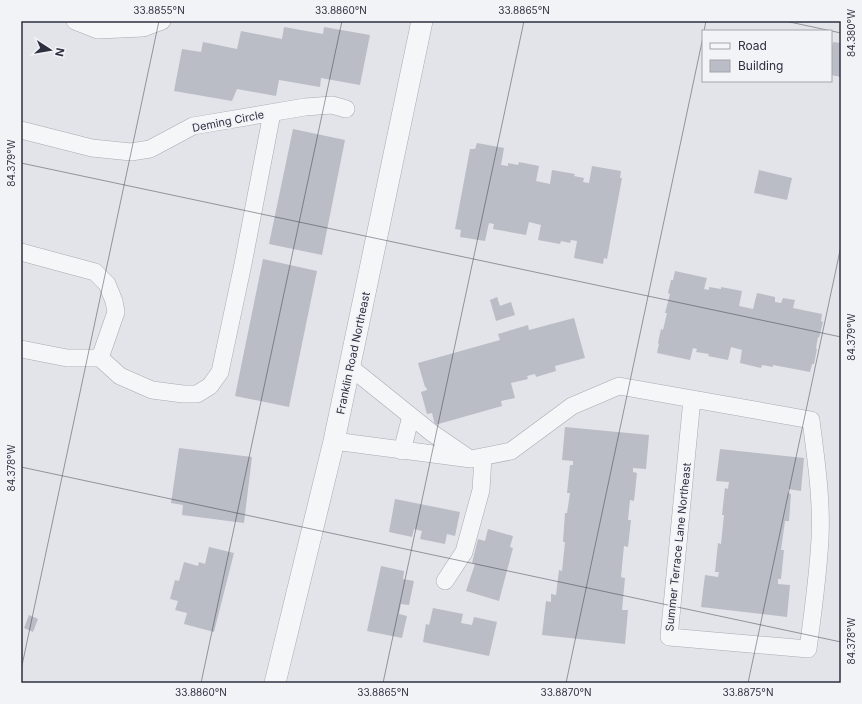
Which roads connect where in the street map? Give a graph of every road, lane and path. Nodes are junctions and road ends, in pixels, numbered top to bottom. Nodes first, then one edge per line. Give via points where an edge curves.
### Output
1 (75, 21) edge
2 (162, 21) edge
3 (422, 21) edge
4 (346, 109) dead end
5 (272, 113) junction
6 (21, 130) edge
7 (21, 252) edge
8 (22, 354) edge
9 (100, 358) junction
10 (350, 367) junction
11 (692, 399) junction
12 (411, 416) junction
13 (334, 441) junction
14 (402, 451) junction
15 (477, 458) junction
16 (445, 581) dead end
17 (275, 683) edge

1 - 2 street via 98,30 143,28
3 - 10 street, Franklin Road Northeast
4 - 5 street, Deming Circle via 332,105
5 - 6 street, Deming Circle via 193,126 150,149 131,152 92,148
5 - 9 street via 220,372 210,386 197,394 183,394 152,390 120,376
7 - 9 street via 95,272 107,284 116,312
8 - 9 street
10 - 12 street
10 - 13 street, Franklin Road Northeast
11 - 11 street, Summer Terrace Lane Northeast via 811,420 819,485 820,539 808,648 669,637
11 - 15 street, Summer Terrace Lane Northeast via 619,386 572,406 511,451
12 - 14 street
12 - 15 street via 444,441
13 - 14 street, Summer Terrace Lane Northeast
13 - 17 street, Franklin Road Northeast
14 - 15 street, Summer Terrace Lane Northeast
15 - 16 street via 480,490 464,552

